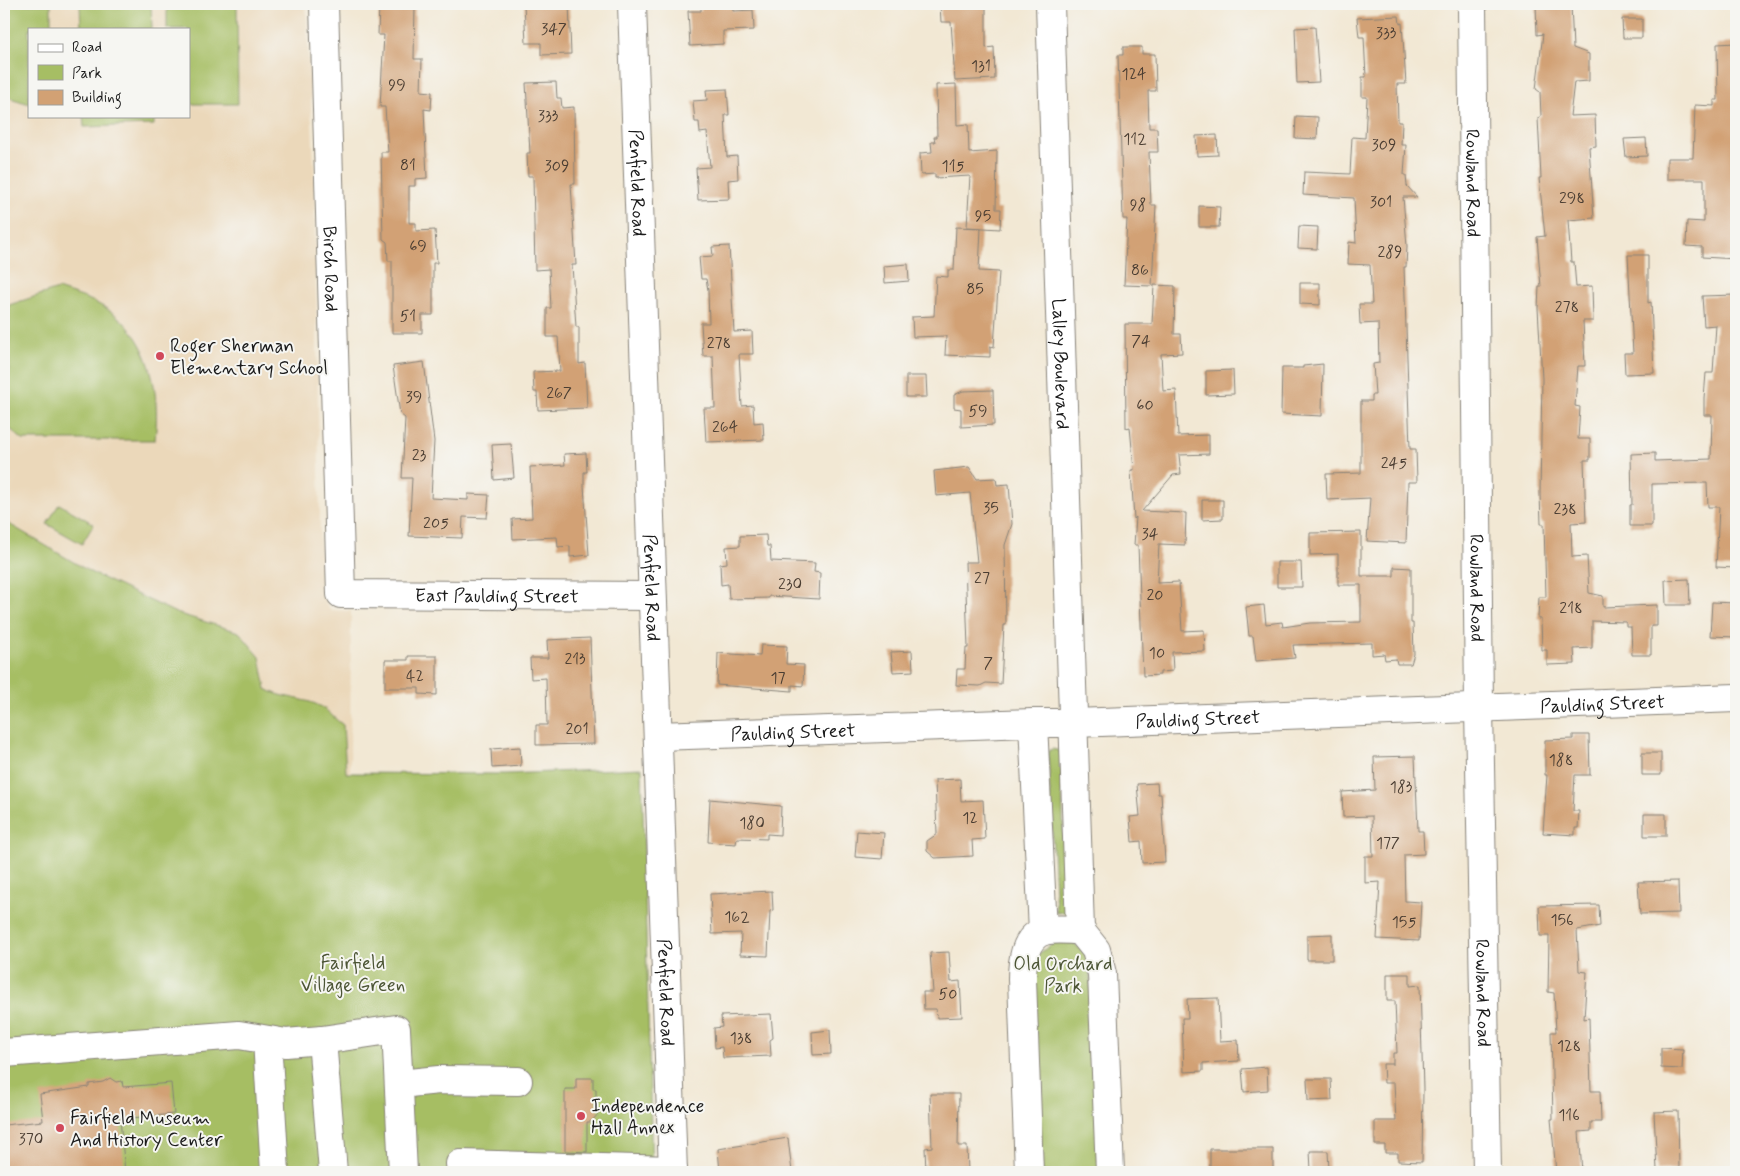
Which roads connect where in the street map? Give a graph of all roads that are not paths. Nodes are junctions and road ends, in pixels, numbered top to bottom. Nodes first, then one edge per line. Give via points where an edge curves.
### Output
1 (324, 4) edge
2 (632, 4) edge
3 (1050, 4) edge
4 (1472, 4) edge
5 (341, 594) joint
6 (652, 596) junction
7 (1736, 698) edge
8 (1479, 707) junction
9 (1033, 723) junction
10 (1075, 723) junction
11 (658, 736) junction
12 (1080, 930) junction
13 (1043, 931) junction
14 (267, 1040) junction
15 (322, 1040) junction
16 (4, 1053) edge
17 (518, 1081) dead end
18 (399, 1084) junction
19 (460, 1164) dead end
20 (673, 1171) edge
21 (275, 1172) edge
22 (333, 1172) edge
23 (403, 1172) edge
24 (1029, 1172) edge
25 (1110, 1172) edge
26 (1487, 1172) edge

1 - 5 street, Birch Road
2 - 6 street, Penfield Road
3 - 10 street, Lalley Boulevard
4 - 8 street, Rowland Road
5 - 6 street, East Paulding Street
6 - 11 street, Penfield Road
7 - 8 street, Paulding Street
8 - 10 street, Paulding Street
8 - 26 street, Rowland Road
9 - 10 street, Paulding Street
9 - 11 street, Paulding Street
9 - 13 street
10 - 12 street
11 - 20 street, Penfield Road
12 - 13 street
12 - 25 street via 1096,950 1102,974
13 - 24 street via 1029,944 1022,966
14 - 15 street via 286,1043
14 - 16 street via 239,1035
14 - 21 street
15 - 18 street via 396,1029
15 - 22 street
17 - 18 street via 439,1080
18 - 23 street
19 - 20 street

